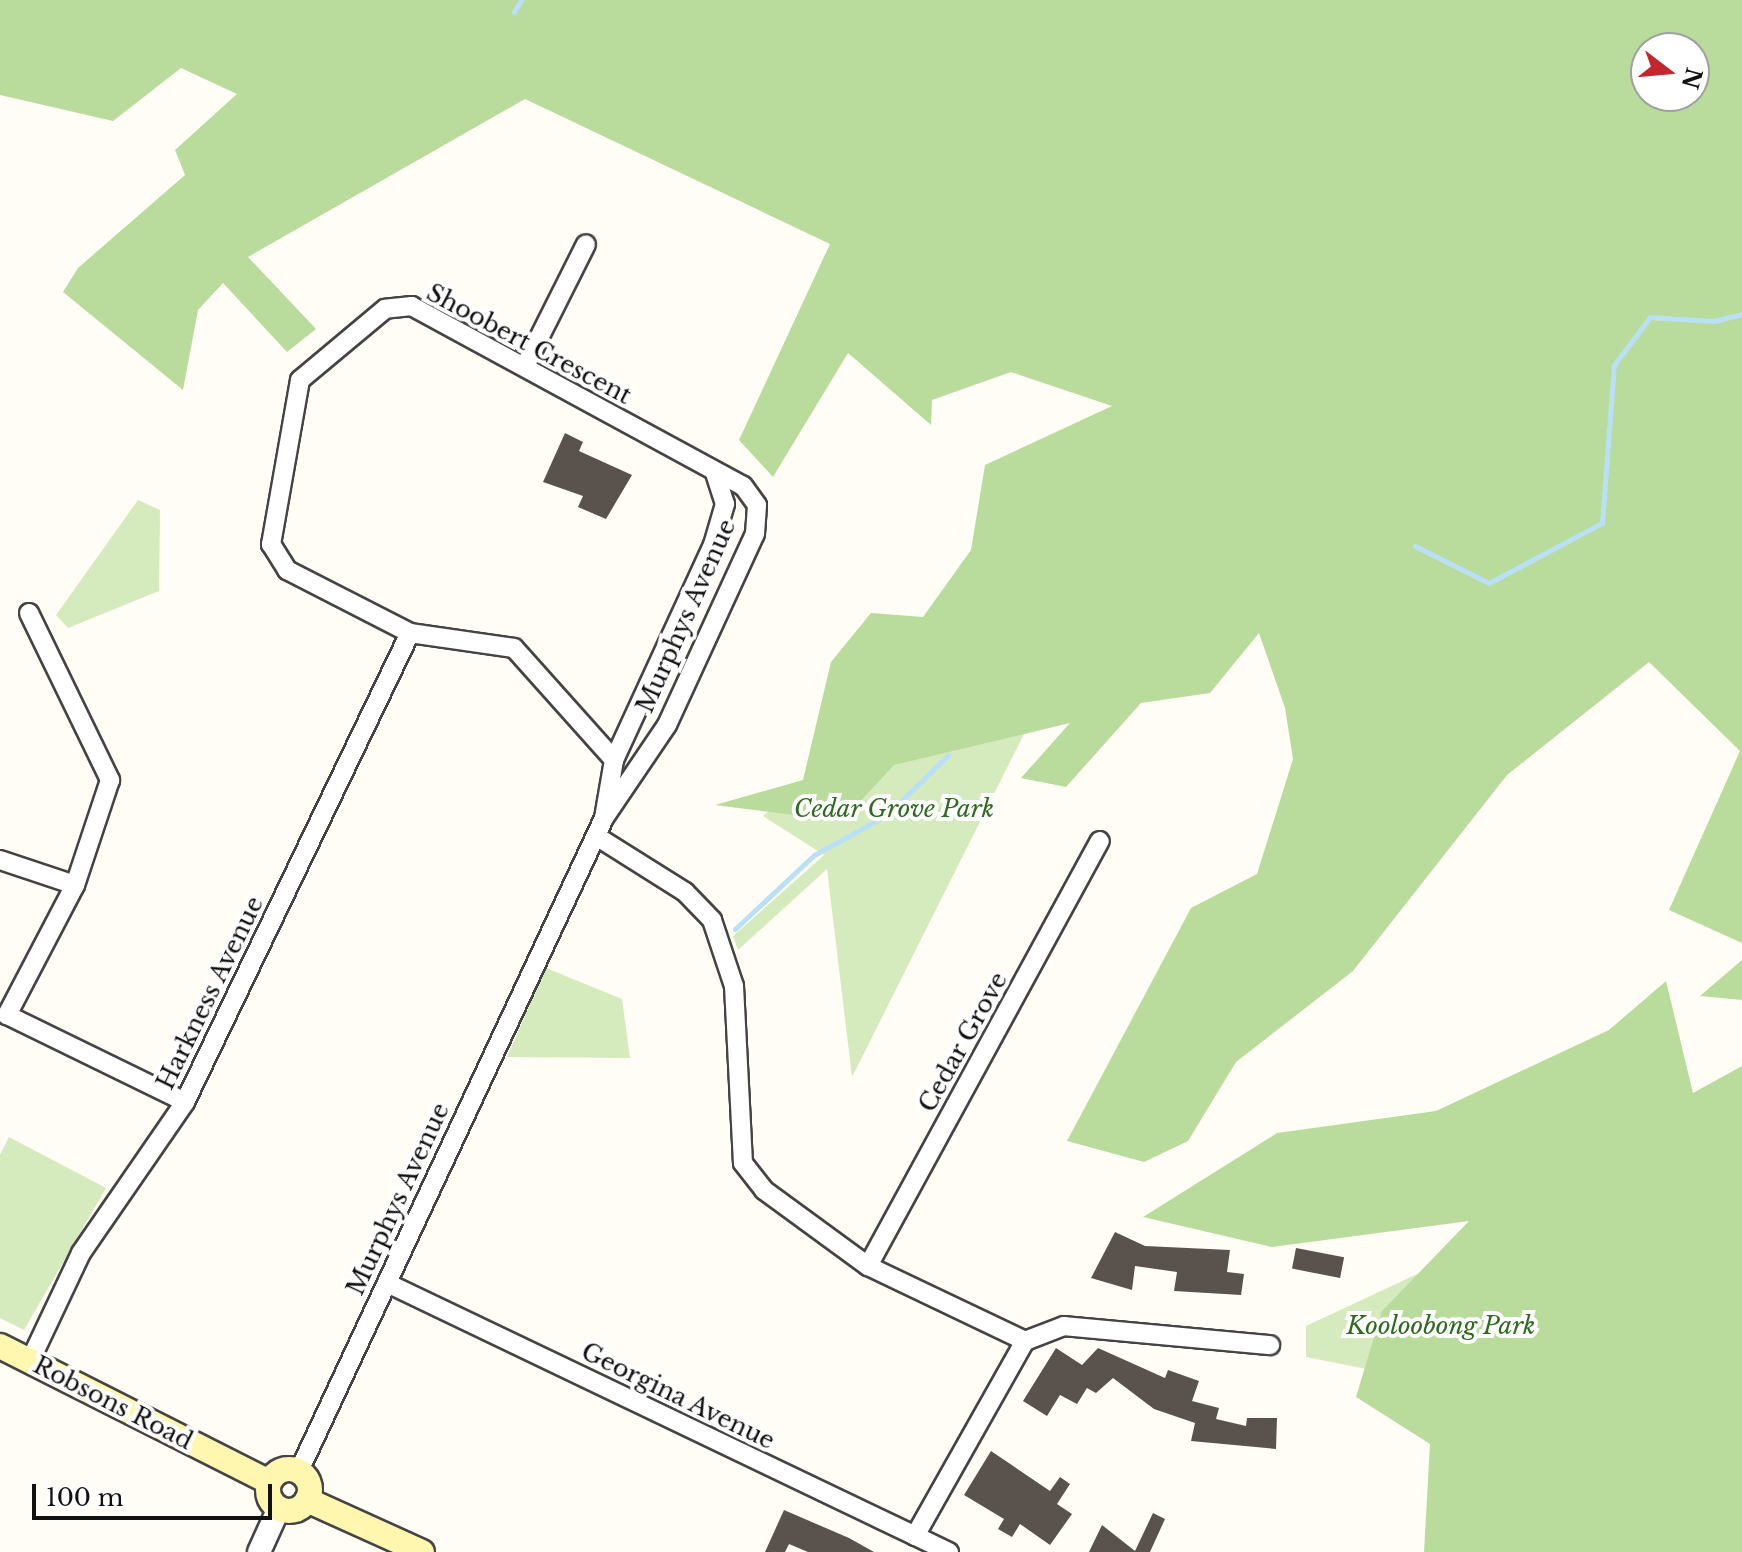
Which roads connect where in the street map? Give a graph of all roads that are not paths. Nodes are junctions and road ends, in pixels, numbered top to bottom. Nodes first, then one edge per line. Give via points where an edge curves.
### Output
1 (586, 244) dead end
2 (525, 366) junction
3 (715, 474) junction
4 (29, 613) dead end
5 (410, 633) junction
6 (614, 760) junction
7 (604, 818) junction
8 (596, 836) junction
9 (1100, 841) dead end
10 (0, 860) edge
11 (75, 885) junction
12 (185, 1102) junction
13 (868, 1266) junction
14 (387, 1283) junction
15 (1025, 1341) junction
16 (1270, 1345) dead end
17 (0, 1346) edge
18 (30, 1361) junction
19 (299, 1471) junction
20 (269, 1482) junction
21 (307, 1500) junction
22 (279, 1508) junction
23 (915, 1536) junction
24 (259, 1552) edge
25 (422, 1552) edge
26 (949, 1552) edge

1 - 2 street
2 - 3 street, Shoobert Crescent
2 - 5 street, Shoobert Crescent via 412,306 385,309 300,380 271,544 287,570
3 - 6 street, Murphys Avenue via 725,504 713,545
3 - 7 street, Murphys Avenue via 743,486 757,505 755,534 667,725
4 - 11 street via 110,780
5 - 6 street, Shoobert Crescent via 514,648
5 - 12 street, Harkness Avenue
6 - 7 street, Murphys Avenue
7 - 8 street, Murphys Avenue
8 - 13 street via 685,892 712,920 734,986 743,1163 764,1190
8 - 14 street, Murphys Avenue
9 - 13 street, Cedar Grove
10 - 11 street
11 - 12 street via 7,1015
12 - 18 street, Harkness Avenue via 81,1253
13 - 15 street
14 - 19 street, Murphys Avenue
14 - 23 street, Georgina Avenue
15 - 16 street via 1064,1326
15 - 23 street
17 - 18 main road, Robsons Road
18 - 20 main road, Robsons Road
19 - 20 main road via 278,1472
19 - 21 main road via 308,1482
20 - 22 main road
21 - 22 main road via 295,1510
21 - 25 main road
22 - 24 street
23 - 26 street, Georgina Avenue

